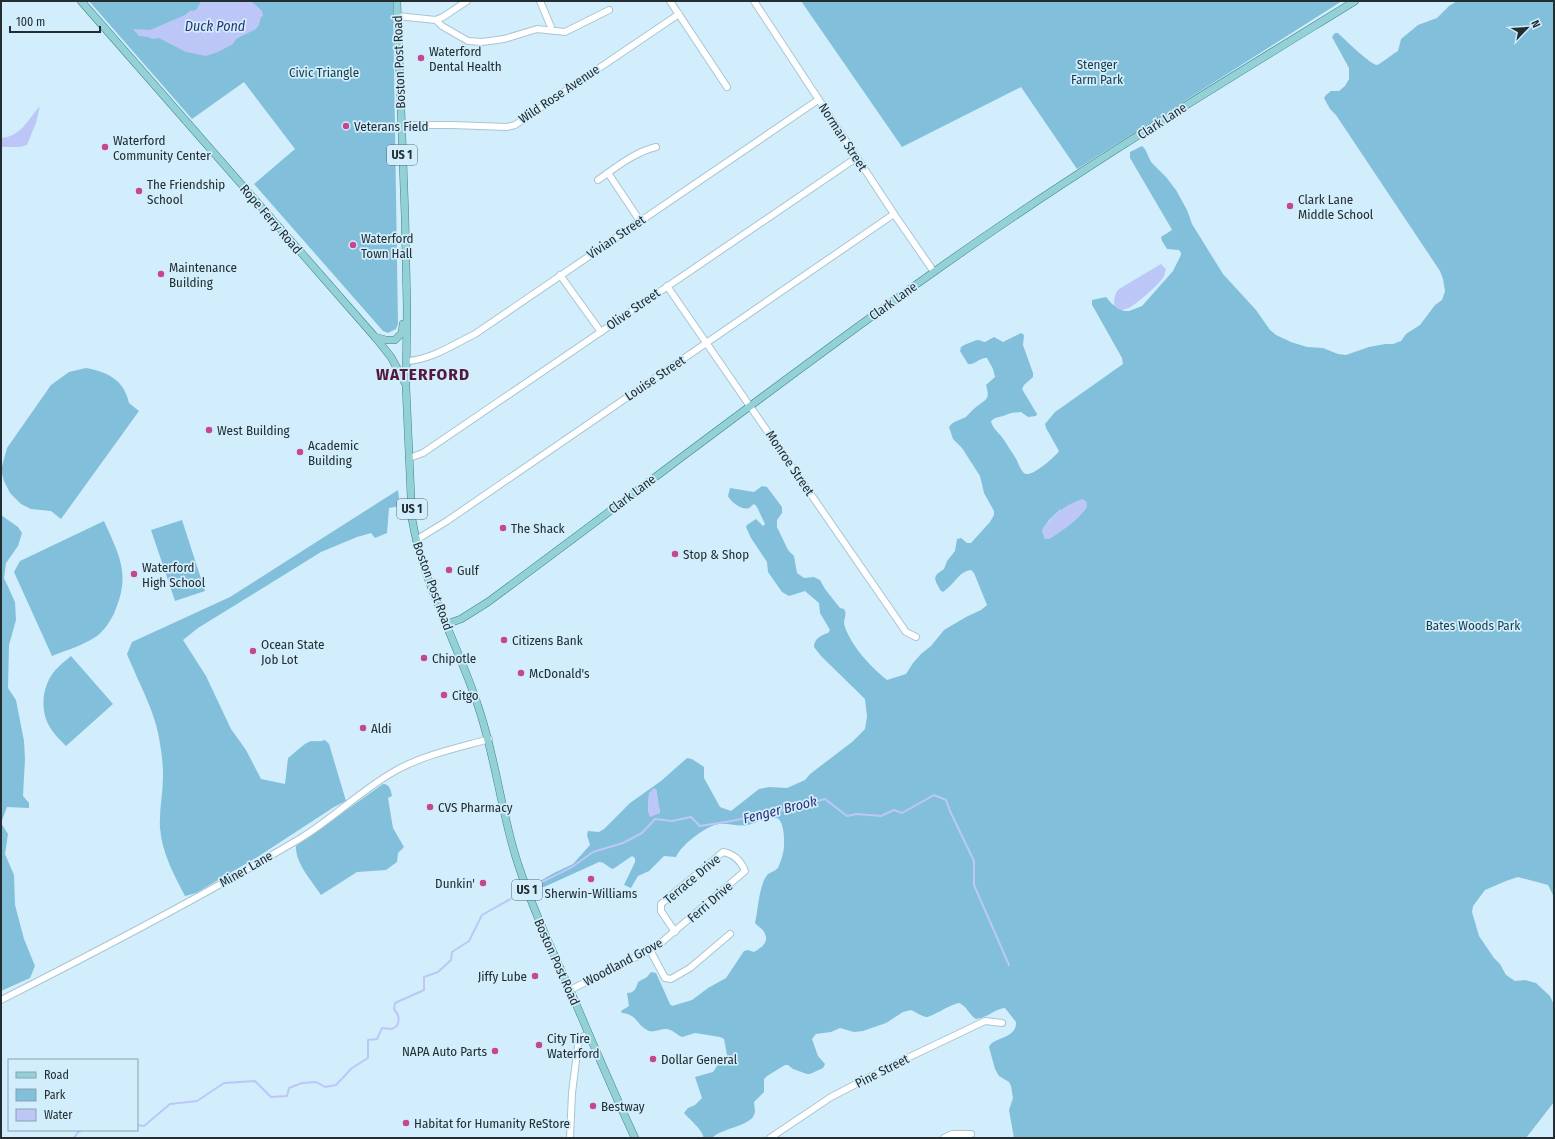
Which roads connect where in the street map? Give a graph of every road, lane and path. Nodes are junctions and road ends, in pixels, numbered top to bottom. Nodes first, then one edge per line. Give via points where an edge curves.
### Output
1 (81, 1) edge
2 (397, 1) edge
3 (467, 1) edge
4 (540, 1) edge
5 (670, 1) edge
6 (754, 1) edge
7 (1355, 1) edge
8 (609, 10) dead end
9 (679, 14) junction
10 (397, 16) junction
11 (436, 20) junction
12 (550, 30) junction
13 (727, 87) dead end
14 (818, 100) junction
15 (401, 125) junction
16 (656, 147) dead end
17 (856, 158) junction
18 (608, 173) junction
19 (598, 180) dead end
20 (894, 214) junction
21 (640, 221) junction
22 (934, 272) junction
23 (560, 275) junction
24 (668, 286) junction
25 (407, 308) junction
26 (601, 332) junction
27 (375, 337) junction
28 (707, 342) junction
29 (407, 361) junction
30 (406, 387) junction
31 (750, 404) junction
32 (409, 458) junction
33 (416, 540) junction
34 (447, 624) junction
35 (916, 637) dead end
36 (489, 739) junction
37 (745, 871) joint
38 (675, 932) junction
39 (730, 934) dead end
40 (650, 950) junction
41 (570, 990) junction
42 (1, 1000) edge
43 (1002, 1023) dead end
44 (588, 1034) junction
45 (971, 1134) dead end
46 (570, 1138) edge
47 (635, 1138) edge
48 (770, 1138) edge
49 (944, 1138) edge

1 - 27 main road, Rope Ferry Road
2 - 10 main road, Boston Post Road / US 1
3 - 11 street
4 - 12 street via 552,26
5 - 9 street
6 - 14 street, Norman Street
7 - 22 main road, Clark Lane via 1070,180
8 - 12 street via 565,32
9 - 13 street
9 - 15 street, Wild Rose Avenue via 515,125
10 - 11 street
10 - 15 main road, Boston Post Road / US 1
11 - 12 street via 468,41 476,42 504,39 532,30
14 - 17 street, Norman Street
14 - 21 street, Vivian Street
15 - 25 main road, Boston Post Road / US 1
16 - 18 street via 638,154
17 - 20 street, Norman Street
17 - 24 street, Olive Street
18 - 19 street
18 - 21 street
20 - 22 street, Norman Street
20 - 28 street, Louise Street
21 - 23 street, Vivian Street
22 - 31 main road, Clark Lane
23 - 26 street
23 - 29 street, Vivian Street via 475,334 436,353
24 - 26 street, Olive Street
24 - 28 street, Monroe Street
25 - 27 main road via 402,333 398,338 386,340
25 - 29 main road, Boston Post Road / US 1
26 - 32 street, Olive Street via 423,453
27 - 30 main road, Rope Ferry Road via 396,365
28 - 31 street, Monroe Street
28 - 33 street, Louise Street
29 - 30 main road, Boston Post Road / US 1
30 - 32 main road, Boston Post Road / US 1
31 - 34 main road, Clark Lane via 488,602 461,619
31 - 35 street, Monroe Street via 906,632
32 - 33 main road, Boston Post Road / US 1 via 412,519
33 - 34 main road, Boston Post Road / US 1
34 - 36 main road, Boston Post Road / US 1
36 - 41 main road, Boston Post Road / US 1 via 518,862 535,912
36 - 42 street, Miner Lane via 425,758 394,772 321,825 246,870 77,962
37 - 38 street, Ferri Drive
37 - 38 street, Terrace Drive via 742,863 731,854 723,852 661,904 661,911
38 - 40 street, Woodland Grove
39 - 40 street via 690,968 671,979 665,978
40 - 41 street, Woodland Grove
41 - 44 main road, Boston Post Road / US 1
43 - 48 street, Pine Street via 985,1021 899,1062 831,1097
44 - 46 street via 581,1038 578,1045
44 - 47 main road, Boston Post Road / US 1
45 - 49 street via 952,1134

